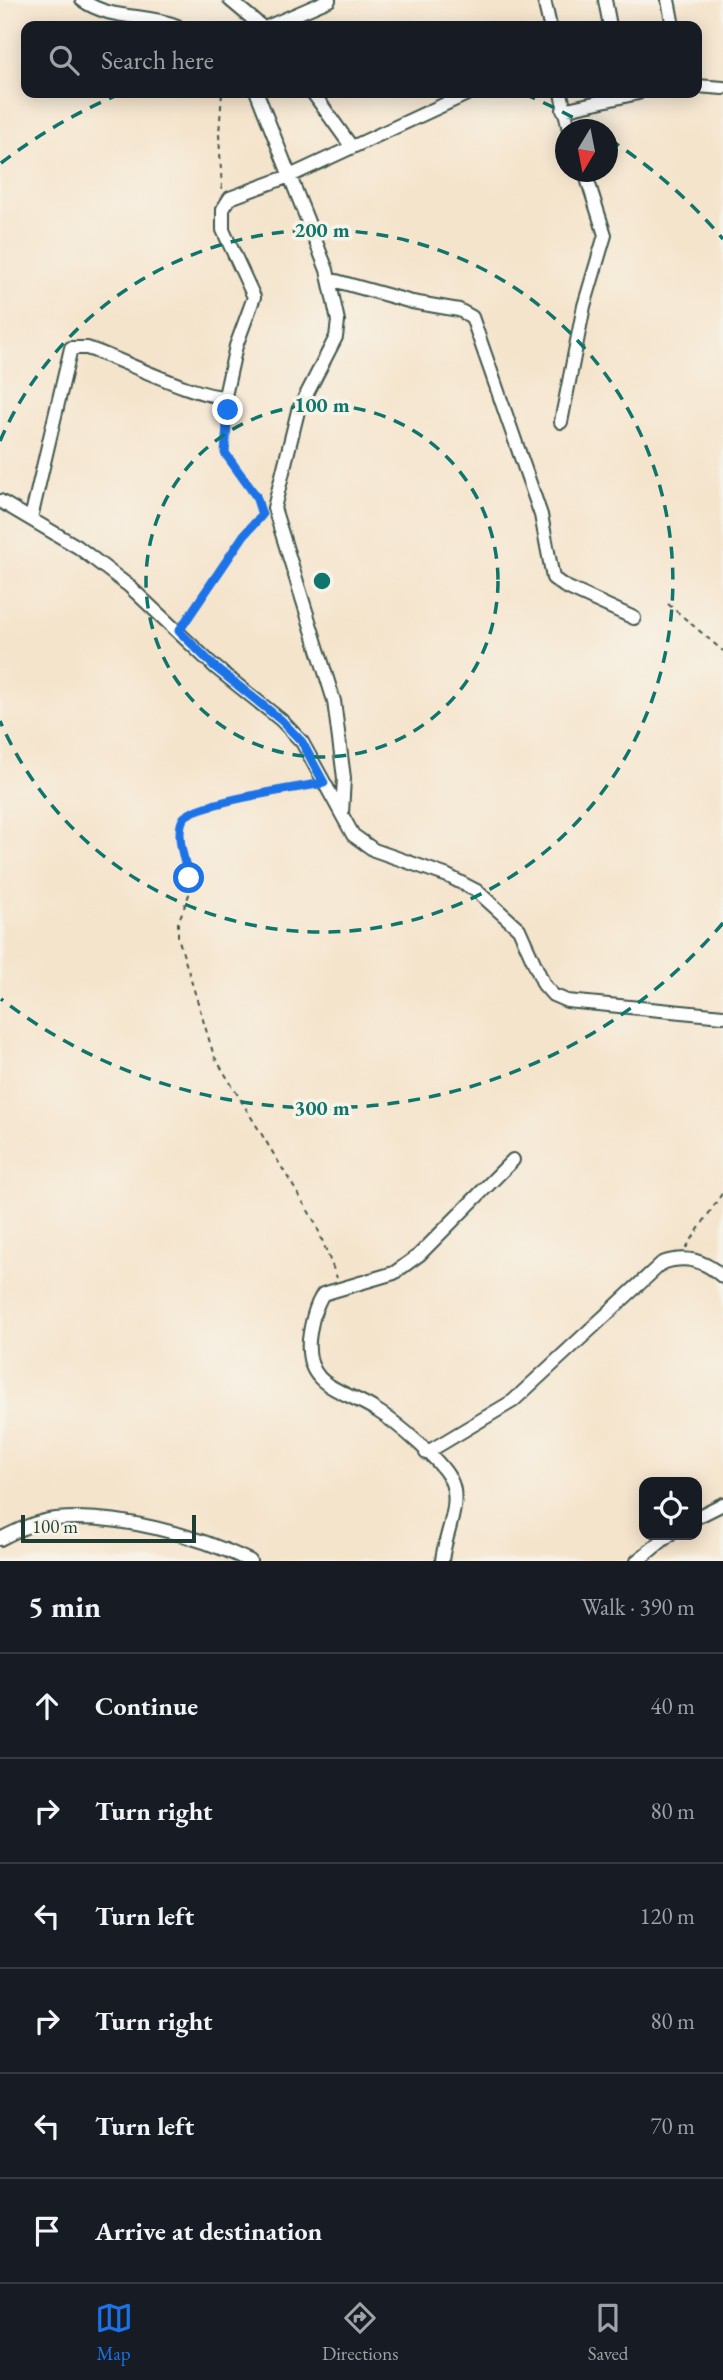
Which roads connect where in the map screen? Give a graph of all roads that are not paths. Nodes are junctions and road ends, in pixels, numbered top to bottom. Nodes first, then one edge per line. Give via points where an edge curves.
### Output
1 (82, 0) edge
2 (230, 0) edge
3 (329, 0) edge
4 (544, 0) edge
5 (605, 0) edge
6 (668, 0) edge
7 (162, 21) edge
8 (255, 21) edge
9 (281, 21) edge
10 (549, 21) edge
11 (609, 21) edge
12 (672, 21) edge
13 (702, 86) edge
14 (723, 88) edge
15 (259, 98) edge
16 (317, 98) edge
17 (458, 98) edge
18 (562, 98) edge
19 (609, 98) edge
20 (563, 110) junction
21 (566, 119) edge
22 (351, 146) junction
23 (292, 175) junction
24 (588, 182) edge
25 (329, 279) junction
26 (561, 422) dead end
27 (0, 501) edge
28 (31, 518) junction
29 (634, 618) dead end
30 (342, 813) junction
31 (723, 1016) edge
32 (513, 1160) dead end
33 (723, 1277) edge
34 (426, 1453) junction
35 (723, 1504) edge
36 (702, 1514) edge
37 (0, 1539) edge
38 (663, 1540) edge
39 (250, 1561) edge
40 (442, 1561) edge
41 (637, 1561) edge

1 - 7 street via 109,14
2 - 8 street
3 - 9 street
4 - 10 street
5 - 11 street
6 - 12 street
13 - 14 street
15 - 23 street
16 - 22 street
17 - 22 street
18 - 20 street
19 - 20 street
20 - 21 street
22 - 23 street
23 - 25 street
23 - 28 street via 233,195 223,209 226,238 254,294 225,396 192,390 94,350 71,348
24 - 26 street via 605,235 584,306
25 - 29 street via 472,317 541,515 553,578
25 - 30 street via 338,331 298,411 268,511 334,701 344,778
27 - 28 street
28 - 30 street via 129,586 215,667 281,720 302,742
30 - 31 street via 353,835 374,850 477,891 519,929 553,995 567,1002
32 - 34 street via 419,1255 394,1273 323,1294 317,1304 308,1352 312,1368 323,1382 376,1409
33 - 34 street via 698,1260 679,1257 662,1263 513,1401
34 - 40 street via 447,1471 453,1485
35 - 36 street
37 - 39 street via 53,1519 79,1518 183,1536
38 - 41 street

